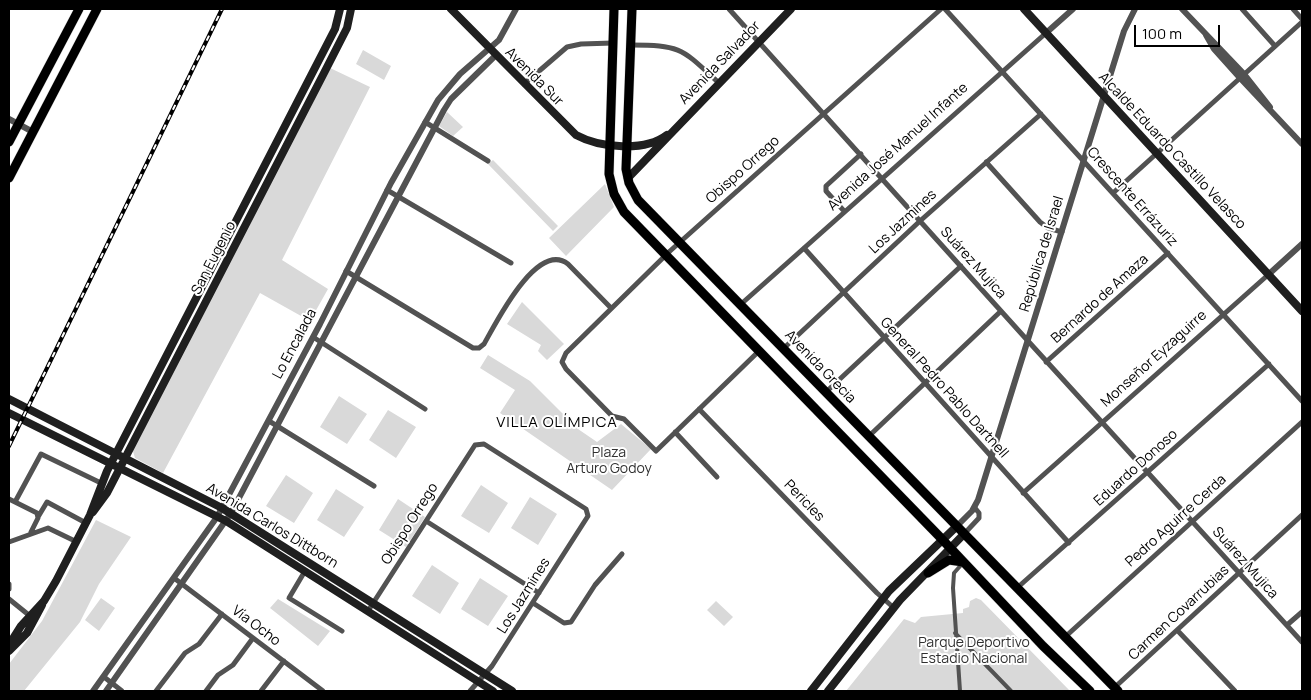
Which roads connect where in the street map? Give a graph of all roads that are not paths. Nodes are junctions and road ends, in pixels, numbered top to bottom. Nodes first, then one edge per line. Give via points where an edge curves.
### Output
1 (79, 9) edge
2 (97, 9) edge
3 (342, 9) edge
4 (351, 9) edge
5 (451, 9) edge
6 (516, 9) edge
7 (614, 9) edge
8 (632, 9) edge
9 (729, 9) edge
10 (791, 9) edge
11 (941, 9) edge
12 (945, 9) edge
13 (1024, 9) edge
14 (1073, 9) edge
15 (1135, 9) edge
16 (1182, 9) edge
17 (1242, 9) edge
18 (1293, 9) edge
19 (1302, 21) edge
20 (1046, 33) junction
21 (329, 42) junction
22 (759, 42) junction
23 (613, 43) junction
24 (631, 45) junction
25 (1275, 46) junction
26 (488, 49) junction
27 (336, 51) junction
28 (495, 56) junction
29 (1002, 72) junction
30 (1242, 76) junction
31 (719, 83) junction
32 (524, 84) junction
33 (1104, 96) junction
34 (824, 113) junction
35 (1041, 114) junction
36 (9, 119) edge
37 (425, 122) junction
38 (18, 124) junction
39 (434, 128) junction
40 (33, 132) junction
41 (667, 135) junction
42 (9, 142) edge
43 (1302, 144) edge
44 (611, 145) junction
45 (628, 145) junction
46 (1157, 153) junction
47 (861, 154) junction
48 (488, 161) dead end
49 (1084, 161) junction
50 (986, 162) junction
51 (9, 178) edge
52 (628, 178) junction
53 (882, 178) junction
54 (387, 190) junction
55 (1112, 193) junction
56 (398, 197) junction
57 (844, 211) junction
58 (236, 221) junction
59 (920, 221) junction
60 (245, 225) junction
61 (1062, 232) junction
62 (228, 236) junction
63 (237, 241) junction
64 (679, 243) junction
65 (1302, 244) edge
66 (804, 248) junction
67 (1168, 254) junction
68 (665, 256) junction
69 (511, 263) dead end
70 (961, 266) junction
71 (346, 271) junction
72 (1269, 274) junction
73 (355, 276) junction
74 (844, 292) junction
75 (740, 305) junction
76 (611, 308) junction
77 (1001, 311) junction
78 (1302, 311) edge
79 (1224, 314) junction
80 (885, 337) junction
81 (313, 338) junction
82 (1028, 341) junction
83 (323, 343) junction
84 (783, 349) junction
85 (759, 351) junction
86 (1046, 362) junction
87 (1269, 364) junction
88 (925, 383) junction
89 (826, 392) junction
90 (9, 399) edge
91 (1302, 401) edge
92 (426, 409) dead end
93 (699, 409) junction
94 (9, 413) edge
95 (269, 421) junction
96 (1302, 422) edge
97 (1102, 423) junction
98 (278, 426) junction
99 (675, 432) junction
100 (869, 436) junction
101 (472, 448) joint
102 (116, 454) junction
103 (124, 458) junction
104 (991, 458) junction
105 (111, 464) junction
106 (119, 469) junction
107 (1147, 472) junction
108 (717, 477) dead end
109 (101, 483) junction
110 (374, 486) dead end
111 (233, 488) junction
112 (242, 492) junction
113 (1023, 493) junction
114 (9, 499) edge
115 (15, 502) junction
116 (222, 508) junction
117 (975, 508) junction
118 (230, 513) junction
119 (90, 515) junction
120 (1302, 515) edge
121 (38, 517) junction
122 (217, 517) junction
123 (226, 521) junction
124 (426, 521) junction
125 (1192, 521) junction
126 (86, 523) junction
127 (957, 526) junction
128 (31, 533) junction
129 (964, 534) junction
130 (205, 535) junction
131 (943, 540) junction
132 (213, 541) junction
133 (9, 542) edge
134 (77, 542) junction
135 (1069, 542) junction
136 (950, 548) junction
137 (622, 554) dead end
138 (963, 562) junction
139 (305, 571) junction
140 (928, 573) junction
141 (1239, 573) junction
142 (174, 578) junction
143 (9, 584) edge
144 (182, 584) junction
145 (896, 584) junction
146 (1017, 588) junction
147 (9, 589) edge
148 (539, 593) junction
149 (906, 593) junction
150 (9, 599) edge
151 (883, 599) junction
152 (44, 601) junction
153 (373, 603) junction
154 (533, 603) junction
155 (894, 608) junction
156 (368, 611) junction
157 (1302, 612) edge
158 (222, 614) junction
159 (30, 616) junction
160 (1287, 625) junction
161 (342, 630) dead end
162 (1177, 630) junction
163 (956, 633) junction
164 (1065, 637) junction
165 (253, 638) junction
166 (1302, 642) edge
167 (9, 645) edge
168 (9, 651) edge
169 (284, 661) junction
170 (484, 674) junction
171 (104, 677) junction
172 (477, 681) junction
173 (112, 684) junction
174 (1116, 689) edge
175 (93, 691) edge
176 (106, 691) edge
177 (122, 691) edge
178 (156, 691) edge
179 (206, 691) edge
180 (261, 691) edge
181 (324, 691) edge
182 (470, 691) edge
183 (493, 691) edge
184 (512, 691) edge
185 (811, 691) edge
186 (828, 691) edge
187 (960, 691) edge
188 (1011, 691) edge
189 (1090, 691) edge
190 (1235, 691) edge

1 - 38 main road
2 - 40 main road
3 - 21 main road, San Eugenio
4 - 27 main road, San Eugenio via 349,24
5 - 26 main road, Avenida Sur
6 - 26 street, Lo Encalada via 499,40
7 - 23 main road
8 - 24 main road, Avenida Grecia
9 - 22 street, Suárez Mujica
10 - 22 main road, Avenida Salvador
11 - 34 street, Obispo Orrego
12 - 29 street, Crescente Errázuriz
13 - 20 main road, Alcalde Eduardo Castillo Velasco
14 - 20 street, Avenida José Manuel Infante
15 - 33 street, República de Israel via 1126,25
16 - 30 street
17 - 25 street
18 - 19 street
19 - 25 street
20 - 29 street, Avenida José Manuel Infante
20 - 33 main road, Alcalde Eduardo Castillo Velasco
21 - 27 main road via 334,43
21 - 58 main road, San Eugenio
22 - 31 main road, Avenida Salvador
22 - 34 street, Suárez Mujica
23 - 32 street via 567,47
23 - 44 main road
24 - 31 street via 662,45 679,50
24 - 45 main road, Avenida Grecia
25 - 30 street
26 - 28 main road, Avenida Sur
26 - 37 street, Lo Encalada via 449,85
27 - 60 main road, San Eugenio
28 - 32 main road, Avenida Sur
28 - 39 street, Lo Encalada via 450,100
29 - 35 street, Crescente Errázuriz
29 - 53 street, Avenida José Manuel Infante
30 - 43 street
30 - 46 street
31 - 41 main road, Avenida Salvador
32 - 44 main road, Avenida Sur via 570,131 587,140
33 - 46 main road, Alcalde Eduardo Castillo Velasco
33 - 49 street, República de Israel
34 - 47 street, Suárez Mujica
34 - 64 street, Obispo Orrego
35 - 49 street, Crescente Errázuriz
35 - 50 street, Los Jazmines
36 - 38 street
37 - 39 street
37 - 54 street, Lo Encalada
38 - 40 street
38 - 42 main road
39 - 48 street
39 - 56 street, Lo Encalada
40 - 51 main road
41 - 45 main road, Avenida Salvador via 654,143
41 - 52 main road, Avenida Salvador
44 - 45 main road, Avenida Salvador
44 - 68 main road via 609,174 616,199 627,217
45 - 52 main road, Avenida Grecia
46 - 55 street
46 - 72 main road, Alcalde Eduardo Castillo Velasco
47 - 53 street, Suárez Mujica
47 - 57 street via 826,186 826,191
49 - 55 street, Crescente Errázuriz
49 - 61 street, República de Israel
50 - 59 street, Los Jazmines
50 - 61 street via 1040,222
52 - 64 main road, Avenida Grecia via 642,205
53 - 57 street, Avenida José Manuel Infante
53 - 59 street, Suárez Mujica
54 - 56 street
54 - 71 street, Lo Encalada
55 - 67 street, Crescente Errázuriz
56 - 69 street
56 - 73 street, Lo Encalada
57 - 66 street, Avenida José Manuel Infante
58 - 60 main road via 239,226
58 - 62 main road, San Eugenio
59 - 70 street, Suárez Mujica
59 - 74 street, Los Jazmines
60 - 63 main road, San Eugenio
61 - 82 street, República de Israel
62 - 63 main road via 234,236
62 - 102 main road, San Eugenio
63 - 103 main road, San Eugenio
64 - 68 street, Obispo Orrego
64 - 75 main road, Avenida Grecia
65 - 72 street, Monseñor Eyzaguirre
66 - 74 street, General Pedro Pablo Dartnell
66 - 75 street, Avenida José Manuel Infante
67 - 79 street, Crescente Errázuriz
67 - 86 street, Bernardo de Amaza
68 - 76 street, Obispo Orrego
68 - 85 main road
70 - 77 street, Suárez Mujica
70 - 80 street
71 - 73 street
71 - 81 street, Lo Encalada
72 - 78 main road, Alcalde Eduardo Castillo Velasco
72 - 79 street, Monseñor Eyzaguirre
73 - 76 street via 466,345 479,348 524,280 551,259 568,264
73 - 83 street, Lo Encalada
74 - 80 street, General Pedro Pablo Dartnell
74 - 84 street, Los Jazmines
75 - 84 main road, Avenida Grecia
76 - 99 street, Obispo Orrego via 566,353 563,366 612,416 624,419 656,451
77 - 82 street, Suárez Mujica
77 - 88 street
79 - 87 street, Crescente Errázuriz
79 - 97 street, Monseñor Eyzaguirre
80 - 88 street, General Pedro Pablo Dartnell
80 - 89 street
81 - 83 street
81 - 95 street, Lo Encalada
82 - 86 street, Suárez Mujica
82 - 104 street, República de Israel
83 - 92 street
83 - 98 street, Lo Encalada
84 - 89 main road, Avenida Grecia
85 - 93 street
85 - 131 main road
86 - 97 street, Suárez Mujica
87 - 91 street, Crescente Errázuriz
87 - 107 street, Eduardo Donoso
88 - 100 street
88 - 104 street, General Pedro Pablo Dartnell
89 - 100 main road, Avenida Grecia
90 - 102 main road, Avenida Carlos Dittborn
93 - 99 street
93 - 151 street, Pericles
94 - 105 main road, Avenida Carlos Dittborn
95 - 98 street
95 - 111 street, Lo Encalada
96 - 125 street, Pedro Aguirre Cerda
97 - 107 street, Suárez Mujica
97 - 113 street, Monseñor Eyzaguirre
98 - 110 street
98 - 112 street, Lo Encalada
99 - 108 street
100 - 127 main road, Avenida Grecia
101 - 124 street, Obispo Orrego
101 - 148 street, Los Jazmines via 484,444 586,509 588,516
102 - 103 main road, Avenida Carlos Dittborn
102 - 105 main road, San Eugenio
103 - 106 main road, San Eugenio
103 - 116 main road, Avenida Carlos Dittborn
104 - 113 street, General Pedro Pablo Dartnell
104 - 117 street, República de Israel
105 - 106 main road, Avenida Carlos Dittborn
105 - 109 main road, San Eugenio
106 - 119 main road, San Eugenio via 107,493
106 - 122 main road, Avenida Carlos Dittborn
107 - 125 street, Suárez Mujica
107 - 135 street, Eduardo Donoso
109 - 115 street via 41,454
109 - 119 main road, San Eugenio
111 - 112 street
111 - 116 street, Lo Encalada
112 - 118 street, Lo Encalada
113 - 135 street, General Pedro Pablo Dartnell
114 - 115 street
115 - 121 street via 36,512
116 - 118 main road, Avenida Carlos Dittborn
116 - 122 street, Lo Encalada
117 - 127 street, República de Israel
117 - 129 street, República de Israel via 979,518
118 - 123 street, Lo Encalada
118 - 153 main road, Avenida Carlos Dittborn
119 - 126 main road, San Eugenio
120 - 141 street, Carmen Covarrubias
121 - 126 street via 47,502
121 - 128 street
122 - 123 main road, Avenida Carlos Dittborn
122 - 130 street, Lo Encalada
123 - 132 street, Lo Encalada
123 - 139 main road, Avenida Carlos Dittborn
124 - 148 street
124 - 153 street, Obispo Orrego
125 - 141 street, Suárez Mujica
125 - 164 street, Pedro Aguirre Cerda
126 - 134 main road, San Eugenio
127 - 129 main road, Avenida Grecia
127 - 131 main road
128 - 133 street
128 - 134 street via 51,528
129 - 136 main road
129 - 146 main road, Avenida Grecia
130 - 132 street
130 - 142 street, Lo Encalada
131 - 136 main road
131 - 145 main road
132 - 144 street, Lo Encalada
134 - 152 main road, San Eugenio
135 - 146 street, Eduardo Donoso
136 - 138 main road
136 - 140 main road
137 - 154 street via 595,585 571,622 564,623
138 - 140 main road via 949,560
138 - 163 street via 954,573
138 - 189 main road
139 - 156 main road, Avenida Carlos Dittborn
139 - 161 street via 289,598
140 - 149 main road
141 - 160 street, Suárez Mujica
141 - 162 street, Carmen Covarrubias
142 - 144 street, Vía Ocho
142 - 171 street, Lo Encalada
143 - 147 street
144 - 158 street, Vía Ocho
144 - 173 street, Lo Encalada
145 - 149 main road
145 - 151 main road
146 - 164 main road, Avenida Grecia
148 - 154 street, Los Jazmines
149 - 155 main road
150 - 159 street
151 - 155 street, Pericles
151 - 185 main road
152 - 159 main road, San Eugenio
152 - 168 main road, San Eugenio via 27,633
153 - 156 street, Obispo Orrego
153 - 170 main road, Avenida Carlos Dittborn
154 - 170 street, Los Jazmines
155 - 186 main road
156 - 172 main road, Avenida Carlos Dittborn
157 - 160 street
158 - 165 street, Vía Ocho
158 - 178 street
159 - 167 main road, San Eugenio
160 - 166 street, Suárez Mujica
162 - 174 street, Carmen Covarrubias
162 - 190 street
163 - 187 street
163 - 188 street
164 - 174 main road, Avenida Grecia
165 - 169 street, Vía Ocho
165 - 179 street
169 - 180 street
169 - 181 street, Vía Ocho
170 - 172 street, Los Jazmines
170 - 184 main road, Avenida Carlos Dittborn
171 - 173 street
171 - 175 street, Lo Encalada
172 - 182 street, Los Jazmines
172 - 183 main road, Avenida Carlos Dittborn
173 - 176 street, Lo Encalada
173 - 177 street

